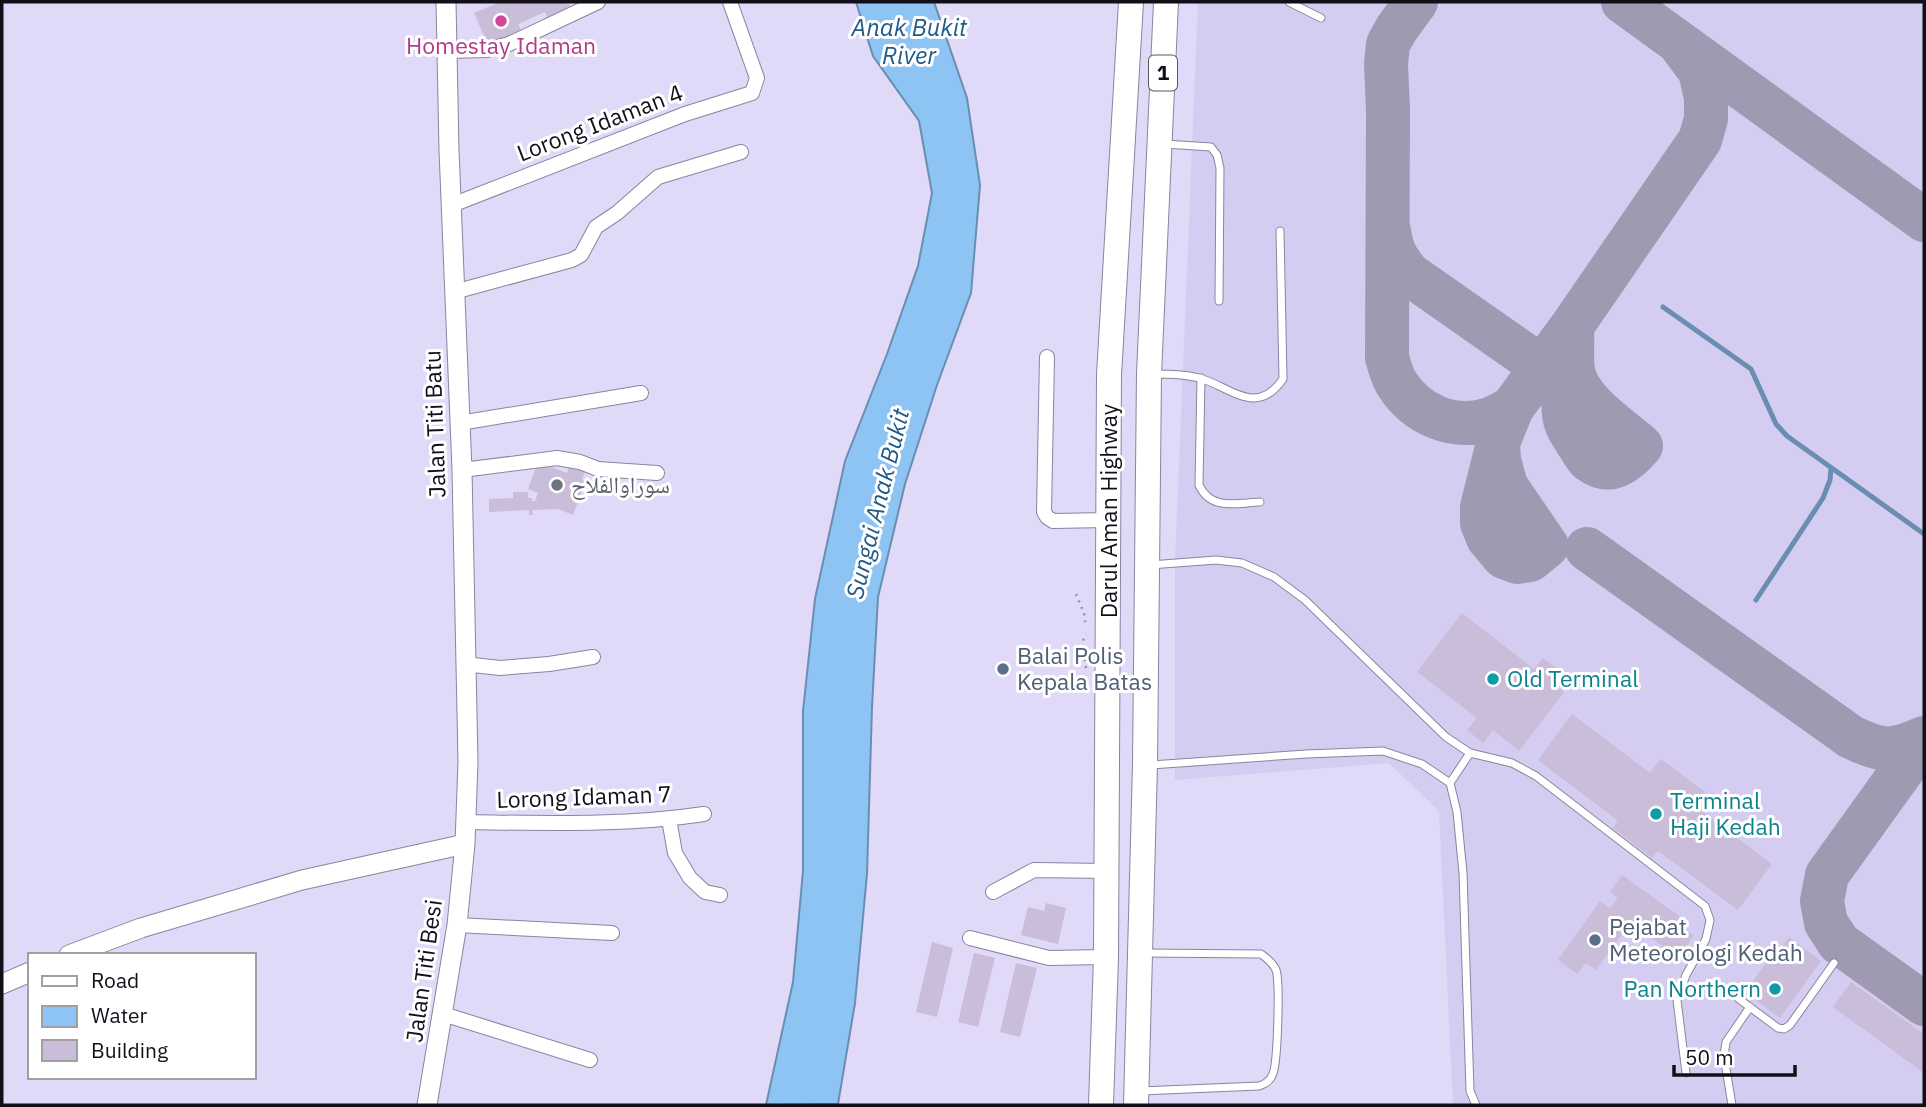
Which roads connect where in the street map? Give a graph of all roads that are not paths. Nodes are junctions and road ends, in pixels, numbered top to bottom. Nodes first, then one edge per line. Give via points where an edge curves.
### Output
1 (446, 2) edge
2 (598, 2) edge
3 (730, 2) edge
4 (1131, 2) edge
5 (1166, 2) edge
6 (1289, 2) edge
7 (1321, 18) dead end
8 (446, 51) junction
9 (1159, 144) junction
10 (741, 152) dead end
11 (452, 205) junction
12 (1280, 231) dead end
13 (454, 292) junction
14 (1219, 301) dead end
15 (1047, 357) dead end
16 (1149, 374) junction
17 (1109, 375) junction
18 (1201, 378) junction
19 (641, 393) dead end
20 (460, 423) junction
21 (461, 470) junction
22 (657, 473) dead end
23 (1260, 502) dead end
24 (1108, 520) junction
25 (1146, 565) junction
26 (593, 657) dead end
27 (464, 664) junction
28 (1470, 753) junction
29 (1145, 765) junction
30 (1450, 783) junction
31 (704, 814) dead end
32 (670, 819) junction
33 (465, 822) junction
34 (465, 844) junction
35 (1106, 871) junction
36 (993, 892) dead end
37 (720, 895) dead end
38 (457, 925) junction
39 (612, 933) dead end
40 (970, 939) dead end
41 (75, 953) edge
42 (1140, 953) junction
43 (1106, 957) junction
44 (1834, 963) dead end
45 (28, 973) edge
46 (2, 984) edge
47 (1739, 999) dead end
48 (1750, 1007) junction
49 (443, 1014) junction
50 (590, 1060) dead end
51 (1686, 1073) dead end
52 (1136, 1098) edge
53 (428, 1105) edge
54 (1101, 1105) edge
55 (1476, 1105) edge
56 (1732, 1105) edge

1 - 8 main road, Jalan Titi Batu
2 - 8 street via 509,44 487,50
3 - 11 street, Lorong Idaman 4 via 757,78 752,93 685,114
4 - 17 highway, Darul Aman Highway / 1
5 - 9 highway, Darul Aman Highway / 1
6 - 7 lane
8 - 11 main road, Jalan Titi Batu
9 - 14 lane via 1211,147 1217,155
9 - 16 highway, Darul Aman Highway / 1
10 - 13 street via 658,177 596,227 581,255 572,260
11 - 13 main road, Jalan Titi Batu
12 - 18 lane via 1283,379 1275,391 1261,398 1230,393
13 - 20 main road, Jalan Titi Batu
15 - 24 street via 1044,512 1053,521
16 - 17 highway
16 - 18 lane
16 - 25 highway, Darul Aman Highway / 1
17 - 24 highway, Darul Aman Highway / 1
18 - 23 lane via 1199,485 1212,502
19 - 20 street
20 - 21 main road, Jalan Titi Batu
21 - 22 street via 557,458 598,469
21 - 27 main road, Jalan Titi Batu
24 - 35 highway, Darul Aman Highway / 1
25 - 28 lane via 1216,560 1242,563 1274,577 1305,600 1446,737
25 - 29 highway, Darul Aman Highway / 1
26 - 27 street via 500,668
27 - 33 main road, Jalan Titi Batu
28 - 30 lane
28 - 51 lane via 1512,763 1536,776 1705,906 1710,920 1706,939 1677,1000
29 - 30 lane via 1382,751 1422,764
29 - 42 highway, Darul Aman Highway / 1
30 - 55 lane via 1463,873 1470,1091
31 - 32 street, Lorong Idaman 7
32 - 33 street, Lorong Idaman 7
32 - 37 street via 675,853 690,877 705,892
33 - 34 main road, Jalan Titi Batu
34 - 38 main road, Jalan Titi Besi
34 - 41 main road via 302,880
35 - 36 street via 1034,870
35 - 43 highway, Darul Aman Highway / 1
38 - 39 street
38 - 49 main road, Jalan Titi Besi
40 - 43 street via 1049,958
42 - 52 highway, Darul Aman Highway / 1
42 - 52 lane via 1261,954 1272,962 1277,974 1276,1050 1274,1074 1267,1084
43 - 54 highway, Darul Aman Highway / 1
44 - 48 lane via 1784,1029
45 - 46 main road
47 - 48 lane
48 - 56 lane via 1726,1042
49 - 50 street
49 - 53 main road, Jalan Titi Besi

